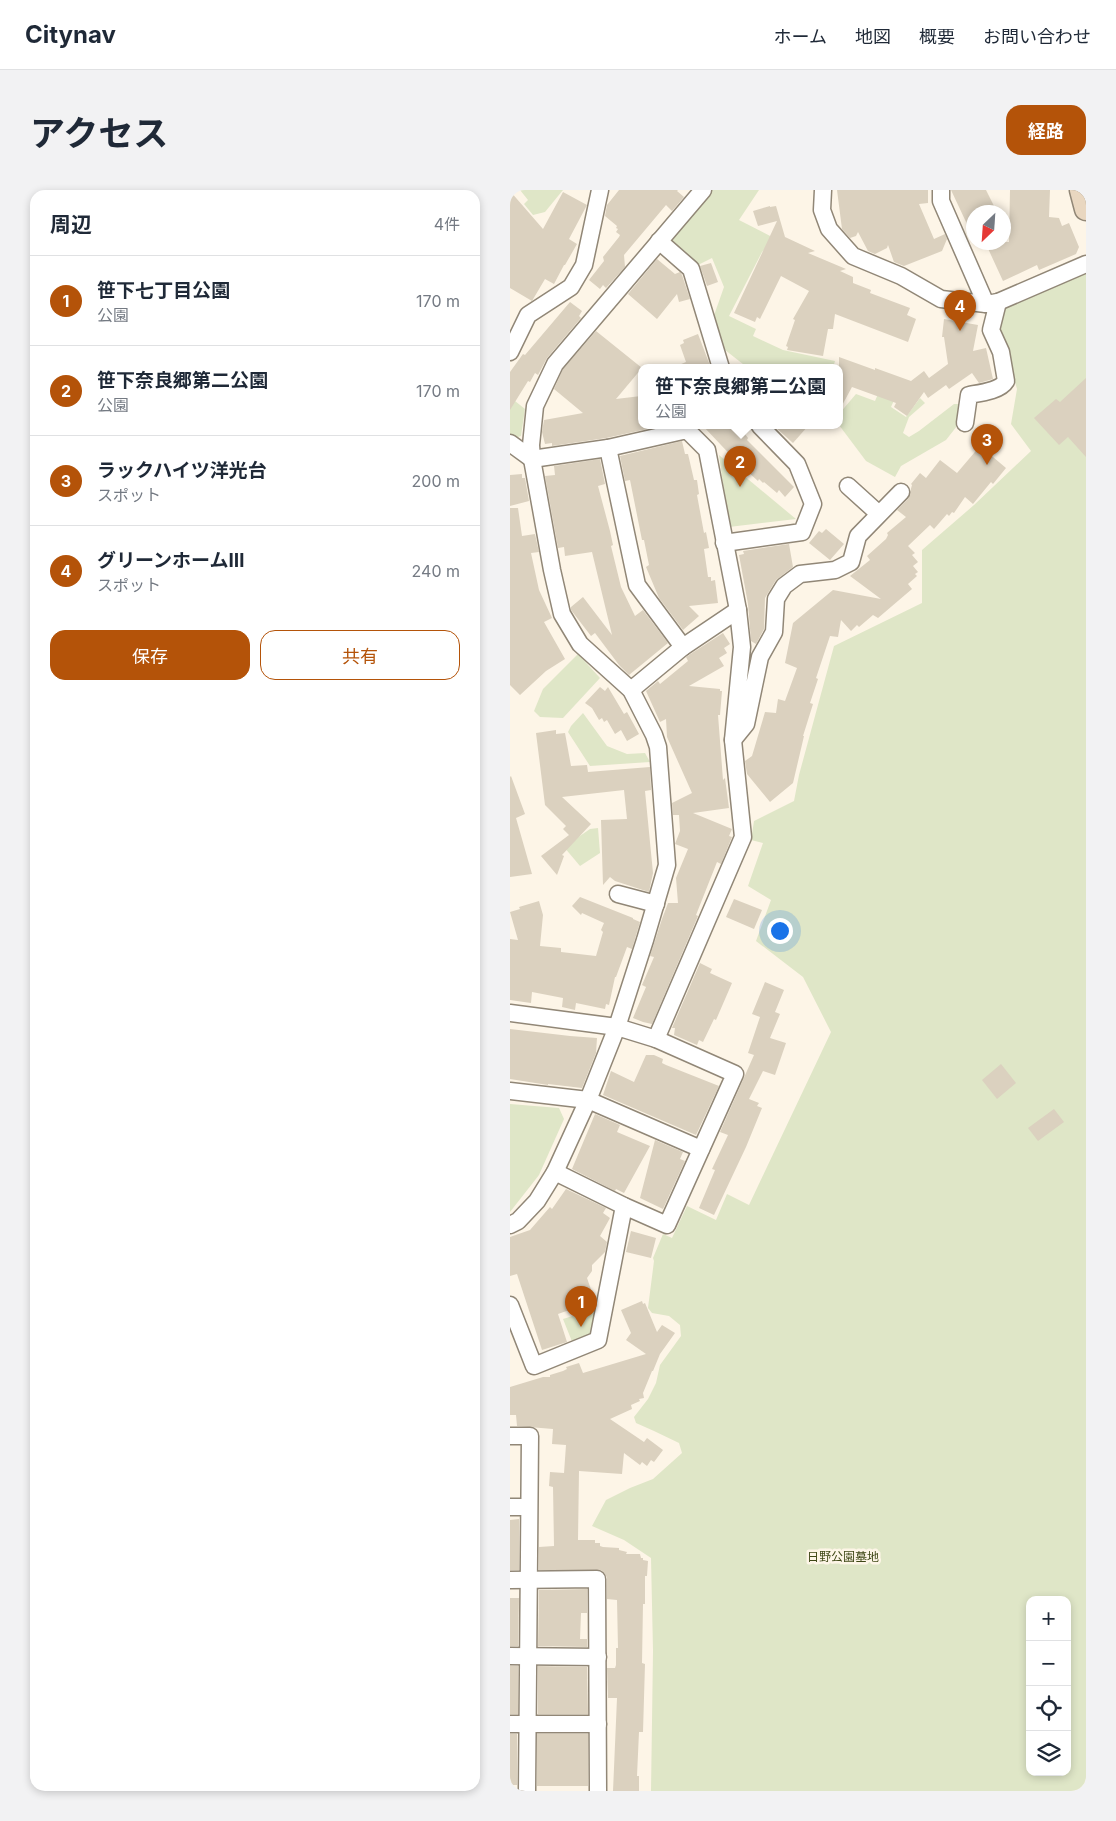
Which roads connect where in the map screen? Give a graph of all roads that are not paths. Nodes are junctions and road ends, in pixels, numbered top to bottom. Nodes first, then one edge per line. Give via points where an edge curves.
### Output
1 (600, 190) edge
2 (703, 190) edge
3 (823, 190) edge
4 (941, 190) edge
5 (1081, 190) edge
6 (1086, 209) edge
7 (659, 241) junction
8 (1086, 264) edge
9 (992, 303) junction
10 (510, 352) edge
11 (720, 364) edge
12 (965, 422) dead end
13 (763, 429) edge
14 (510, 443) edge
15 (608, 448) junction
16 (532, 459) junction
17 (848, 486) dead end
18 (900, 492) dead end
19 (879, 514) junction
20 (724, 543) junction
21 (738, 610) junction
22 (683, 647) junction
23 (631, 690) junction
24 (733, 740) junction
25 (618, 894) dead end
26 (656, 904) junction
27 (510, 1013) edge
28 (617, 1027) junction
29 (656, 1039) junction
30 (510, 1091) edge
31 (588, 1100) junction
32 (701, 1149) junction
33 (555, 1172) junction
34 (624, 1206) junction
35 (510, 1225) edge
36 (510, 1305) edge
37 (510, 1436) edge
38 (510, 1507) edge
39 (528, 1507) junction
40 (510, 1580) edge
41 (528, 1580) junction
42 (510, 1656) edge
43 (529, 1656) junction
44 (598, 1657) junction
45 (510, 1724) edge
46 (528, 1724) junction
47 (598, 1724) junction
48 (527, 1791) edge
49 (598, 1791) edge

1 - 10 street via 584,265 571,287 528,315
2 - 7 street
3 - 9 street via 822,210 829,229 853,256 901,276 941,299
4 - 9 street via 941,201
5 - 6 street
7 - 11 street via 691,268
7 - 16 street via 555,364 535,406
8 - 9 street
9 - 12 street via 991,330 1001,352 1006,381 1004,385 969,395
13 - 20 street via 797,464 812,504 802,532
14 - 16 street
15 - 16 street
15 - 20 street via 686,430 707,450
15 - 22 street via 637,585
16 - 23 street via 562,614 580,644
17 - 19 street
18 - 19 street
19 - 24 street via 858,536 851,562 835,570 800,574 784,586 776,599 774,632 760,657 746,724
20 - 21 street
21 - 22 street
21 - 24 street via 742,647
22 - 23 street
23 - 26 street via 658,747 667,865
24 - 29 street via 743,837
25 - 26 street
26 - 28 street
27 - 28 street
28 - 29 street
28 - 31 street
29 - 32 street via 735,1074
30 - 31 street
31 - 32 street
31 - 33 street
32 - 34 street via 667,1224
33 - 34 street
33 - 35 street via 537,1201
34 - 36 street via 598,1340 534,1366
37 - 39 street via 530,1436
38 - 39 street
39 - 41 street
40 - 41 street
41 - 43 street
41 - 44 street via 597,1579
42 - 43 street
43 - 44 street
43 - 46 street
44 - 47 street
45 - 46 street
46 - 47 street
46 - 48 street
47 - 49 street

